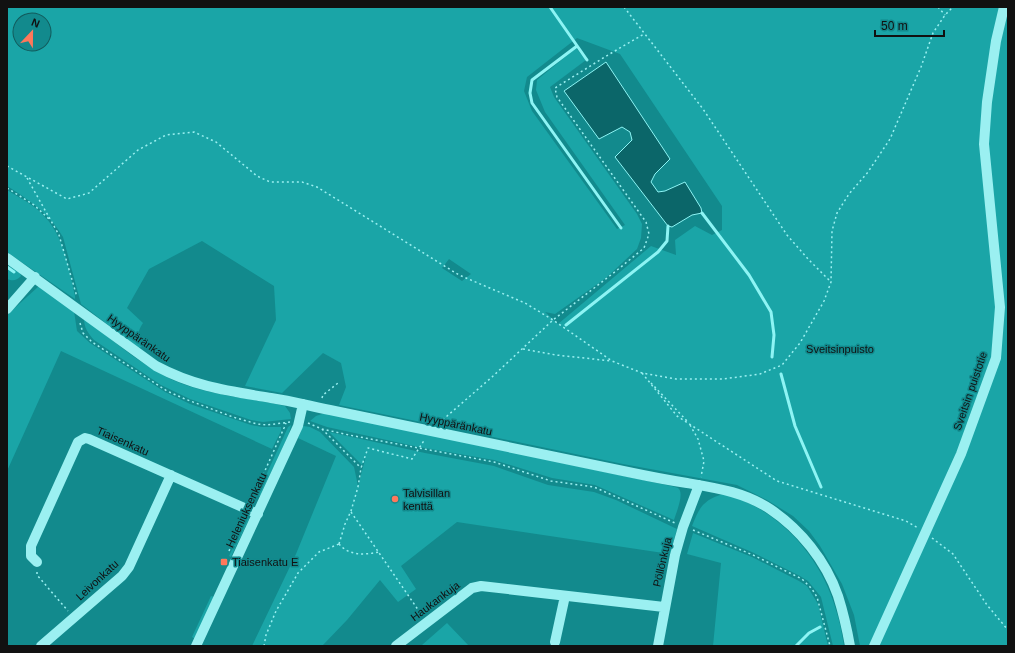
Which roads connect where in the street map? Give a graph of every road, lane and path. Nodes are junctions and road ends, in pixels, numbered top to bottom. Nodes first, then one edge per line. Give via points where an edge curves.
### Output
1 (624, 7) edge
2 (938, 7) edge
3 (953, 7) edge
4 (1004, 7) edge
5 (945, 15) junction
6 (644, 34) junction
7 (7, 166) edge
8 (7, 188) edge
9 (52, 222) dead end
10 (7, 258) edge
11 (35, 277) junction
12 (831, 282) junction
13 (7, 310) edge
14 (553, 320) junction
15 (523, 349) junction
16 (612, 361) junction
17 (642, 372) junction
18 (338, 383) dead end
19 (303, 404) junction
20 (320, 408) junction
21 (286, 423) dead end
22 (690, 425) junction
23 (322, 429) dead end
24 (430, 431) junction
25 (361, 468) junction
26 (171, 476) junction
27 (699, 485) junction
28 (247, 510) junction
29 (351, 511) junction
30 (258, 514) junction
31 (925, 532) junction
32 (339, 544) junction
33 (379, 552) junction
34 (227, 555) dead end
35 (37, 562) joint
36 (565, 596) junction
37 (664, 607) junction
38 (74, 618) junction
39 (427, 623) junction
40 (1008, 630) edge
41 (555, 642) dead end
42 (42, 646) edge
43 (196, 646) edge
44 (264, 646) edge
45 (396, 646) edge
46 (658, 646) edge
47 (850, 646) edge
48 (874, 646) edge

1 - 6 path
2 - 5 path
3 - 5 path
4 - 31 street, Sveitsin puistotie via 988,95 984,144 1000,307 996,358 961,454
5 - 12 path via 933,33 890,139 837,213 832,231
6 - 12 path via 703,109 787,235
6 - 14 path via 555,88 557,97 646,222 649,234 644,248
7 - 14 path via 67,199 88,193 138,150 166,135 194,132 216,142 256,176 270,182 302,182 317,187 459,275 525,304
8 - 9 path via 34,205
10 - 11 street, Hyyppäränkatu
11 - 13 street
11 - 19 street, Hyyppäränkatu via 156,366 172,374 209,387
12 - 17 path via 824,301 800,343 782,365 760,374 723,379 676,379
14 - 15 path
14 - 16 path
15 - 16 path
15 - 24 path
16 - 17 path
17 - 22 path
17 - 22 path via 677,416
18 - 20 path via 323,396
19 - 20 street, Hyyppäränkatu
19 - 30 street, Heleniuksenkatu via 298,426
20 - 24 street, Hyyppäränkatu
21 - 28 path
22 - 27 path via 698,439 704,461
22 - 31 path via 777,481 906,521
23 - 25 path
24 - 25 path via 412,459 368,448
24 - 27 street, Hyyppäränkatu
25 - 29 path
26 - 28 street, Tiaisenkatu
26 - 35 street, Tiaisenkatu via 89,438 81,439 31,546 31,556
26 - 38 street, Leivonkatu via 129,567
27 - 37 street, Pöllönkuja via 683,527
27 - 47 street, Hyyppäränkatu via 727,490 753,499 776,513 803,538 831,580
28 - 30 street, Tiaisenkatu
28 - 34 path
29 - 32 path
29 - 33 path
30 - 43 street, Heleniuksenkatu
31 - 40 path via 953,554 987,605
31 - 48 street, Sveitsin puistotie
32 - 33 path via 351,553
32 - 44 path via 318,552 298,573 276,611
33 - 39 path
35 - 38 path via 37,575
36 - 37 street, Haukankuja
36 - 39 street, Haukankuja via 481,586 472,588
36 - 41 street
37 - 46 street, Pöllönkuja
38 - 42 street, Leivonkatu
39 - 45 street, Haukankuja

